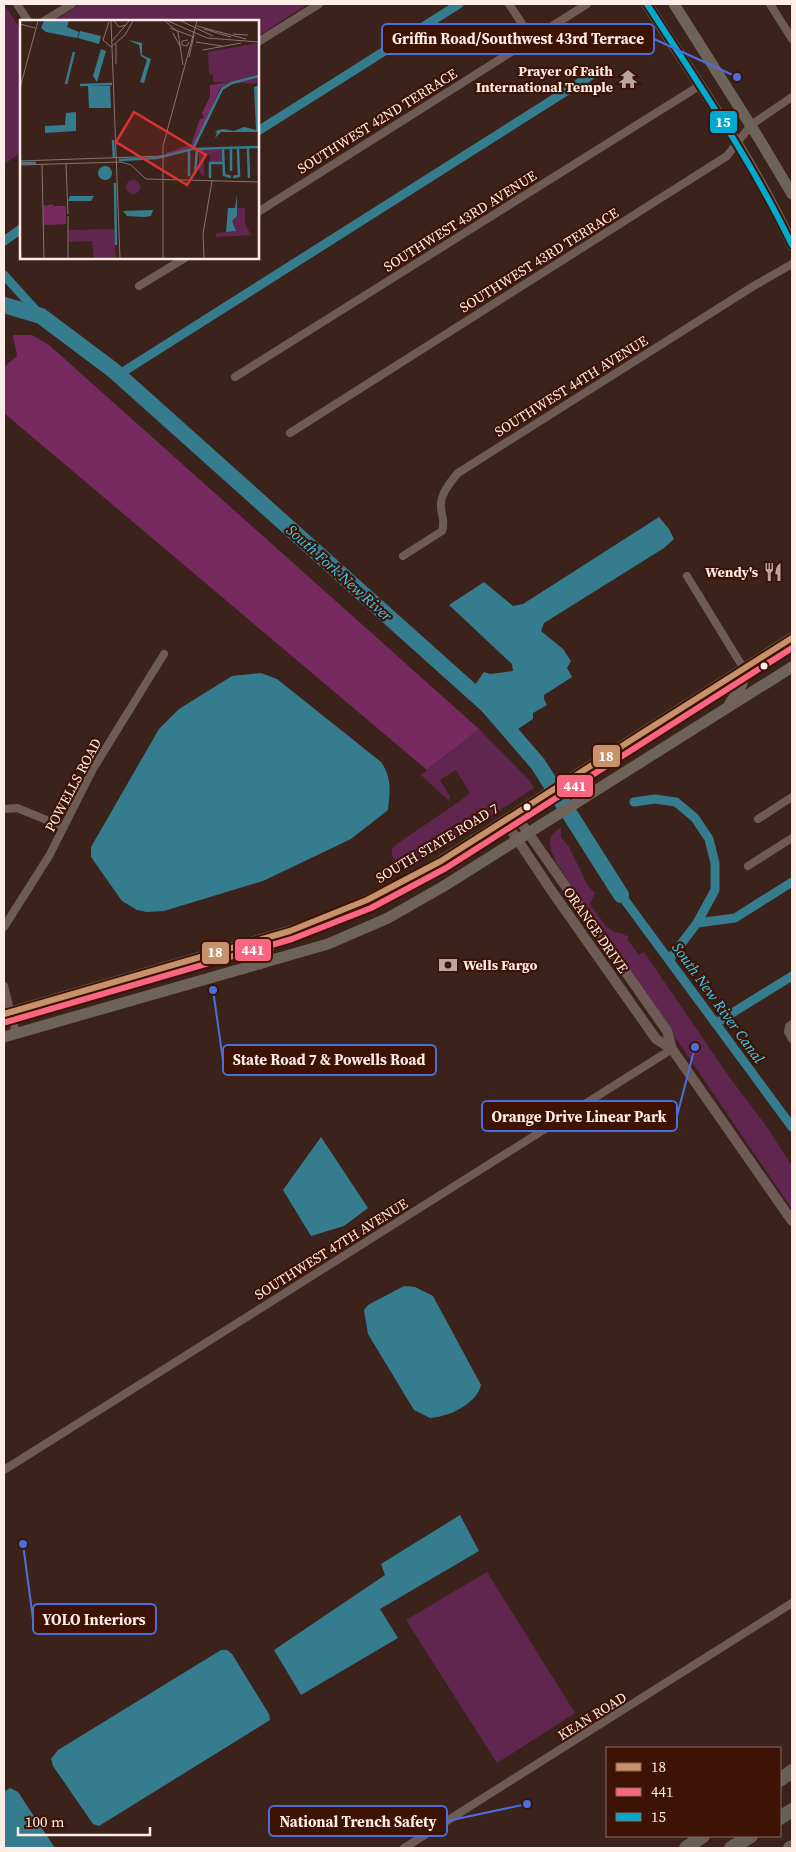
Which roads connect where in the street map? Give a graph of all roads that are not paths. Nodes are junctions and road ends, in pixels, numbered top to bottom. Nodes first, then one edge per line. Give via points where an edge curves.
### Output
1 (17, 4) edge
2 (72, 4) edge
3 (318, 4) edge
4 (510, 4) edge
5 (587, 4) edge
6 (647, 4) edge
7 (674, 4) edge
8 (770, 4) edge
9 (27, 20) edge
10 (46, 20) edge
11 (532, 39) junction
12 (792, 39) edge
13 (259, 41) edge
14 (699, 86) junction
15 (792, 97) edge
16 (751, 125) junction
17 (737, 143) junction
18 (792, 194) edge
19 (259, 211) edge
20 (792, 245) edge
21 (183, 259) edge
22 (792, 264) edge
23 (139, 286) dead end
24 (235, 377) dead end
25 (290, 433) dead end
26 (403, 556) dead end
27 (687, 576) dead end
28 (792, 638) edge
29 (164, 654) dead end
30 (792, 667) edge
31 (744, 669) junction
32 (724, 710) junction
33 (792, 796) edge
34 (4, 809) edge
35 (516, 814) junction
36 (758, 819) dead end
37 (505, 821) junction
38 (64, 827) junction
39 (528, 833) junction
40 (792, 838) edge
41 (517, 840) junction
42 (748, 866) dead end
43 (4, 926) edge
44 (290, 931) junction
45 (587, 941) junction
46 (610, 949) junction
47 (260, 964) junction
48 (4, 986) edge
49 (7, 1013) edge
50 (790, 1025) edge
51 (16, 1033) junction
52 (4, 1037) edge
53 (792, 1039) edge
54 (672, 1049) junction
55 (792, 1221) edge
56 (4, 1470) edge
57 (792, 1603) edge
58 (792, 1771) edge
59 (781, 1779) edge
60 (792, 1810) edge
61 (781, 1817) edge
62 (702, 1837) edge
63 (749, 1837) edge
64 (404, 1848) edge
65 (686, 1848) edge
66 (731, 1848) edge

1 - 9 street
2 - 10 street
3 - 13 street
4 - 11 street
5 - 11 street, SOUTHWEST 42ND TERRACE
6 - 14 main road
7 - 16 main road
8 - 12 street
11 - 19 street, SOUTHWEST 42ND TERRACE
14 - 17 main road
14 - 24 street, SOUTHWEST 43RD AVENUE
15 - 16 street, SOUTHWEST 43RD TERRACE
16 - 17 street, SOUTHWEST 43RD TERRACE
16 - 18 main road
17 - 20 main road
17 - 25 street, SOUTHWEST 43RD TERRACE via 727,156
21 - 23 street
22 - 26 street, SOUTHWEST 44TH AVENUE via 458,473 440,503 445,522 442,531
27 - 31 street
28 - 31 main road, SOUTH STATE ROAD 7
29 - 38 street, POWELLS ROAD via 93,769
30 - 32 main road
31 - 32 main road via 740,689
31 - 35 main road, SOUTH STATE ROAD 7
32 - 39 main road
33 - 36 street
34 - 38 street via 17,808
35 - 37 main road, SOUTH STATE ROAD 7
35 - 39 street, ORANGE DRIVE
37 - 41 street, ORANGE DRIVE
37 - 44 main road, SOUTH STATE ROAD 7 via 381,894
38 - 43 street, POWELLS ROAD via 50,856
39 - 41 main road
39 - 46 street, ORANGE DRIVE
40 - 42 street
41 - 45 street, ORANGE DRIVE
41 - 47 main road via 388,918 328,944
44 - 47 main road via 268,948
44 - 49 main road, SOUTH STATE ROAD 7
45 - 46 street
45 - 54 street, ORANGE DRIVE via 656,1039
46 - 54 street, ORANGE DRIVE via 666,1031
47 - 51 main road
48 - 49 street
49 - 51 street
50 - 53 street via 788,1032
51 - 52 main road
54 - 55 street, ORANGE DRIVE
54 - 56 street, SOUTHWEST 47TH AVENUE
57 - 64 street, KEAN ROAD
58 - 59 highway
60 - 61 highway
62 - 65 highway
63 - 66 highway

